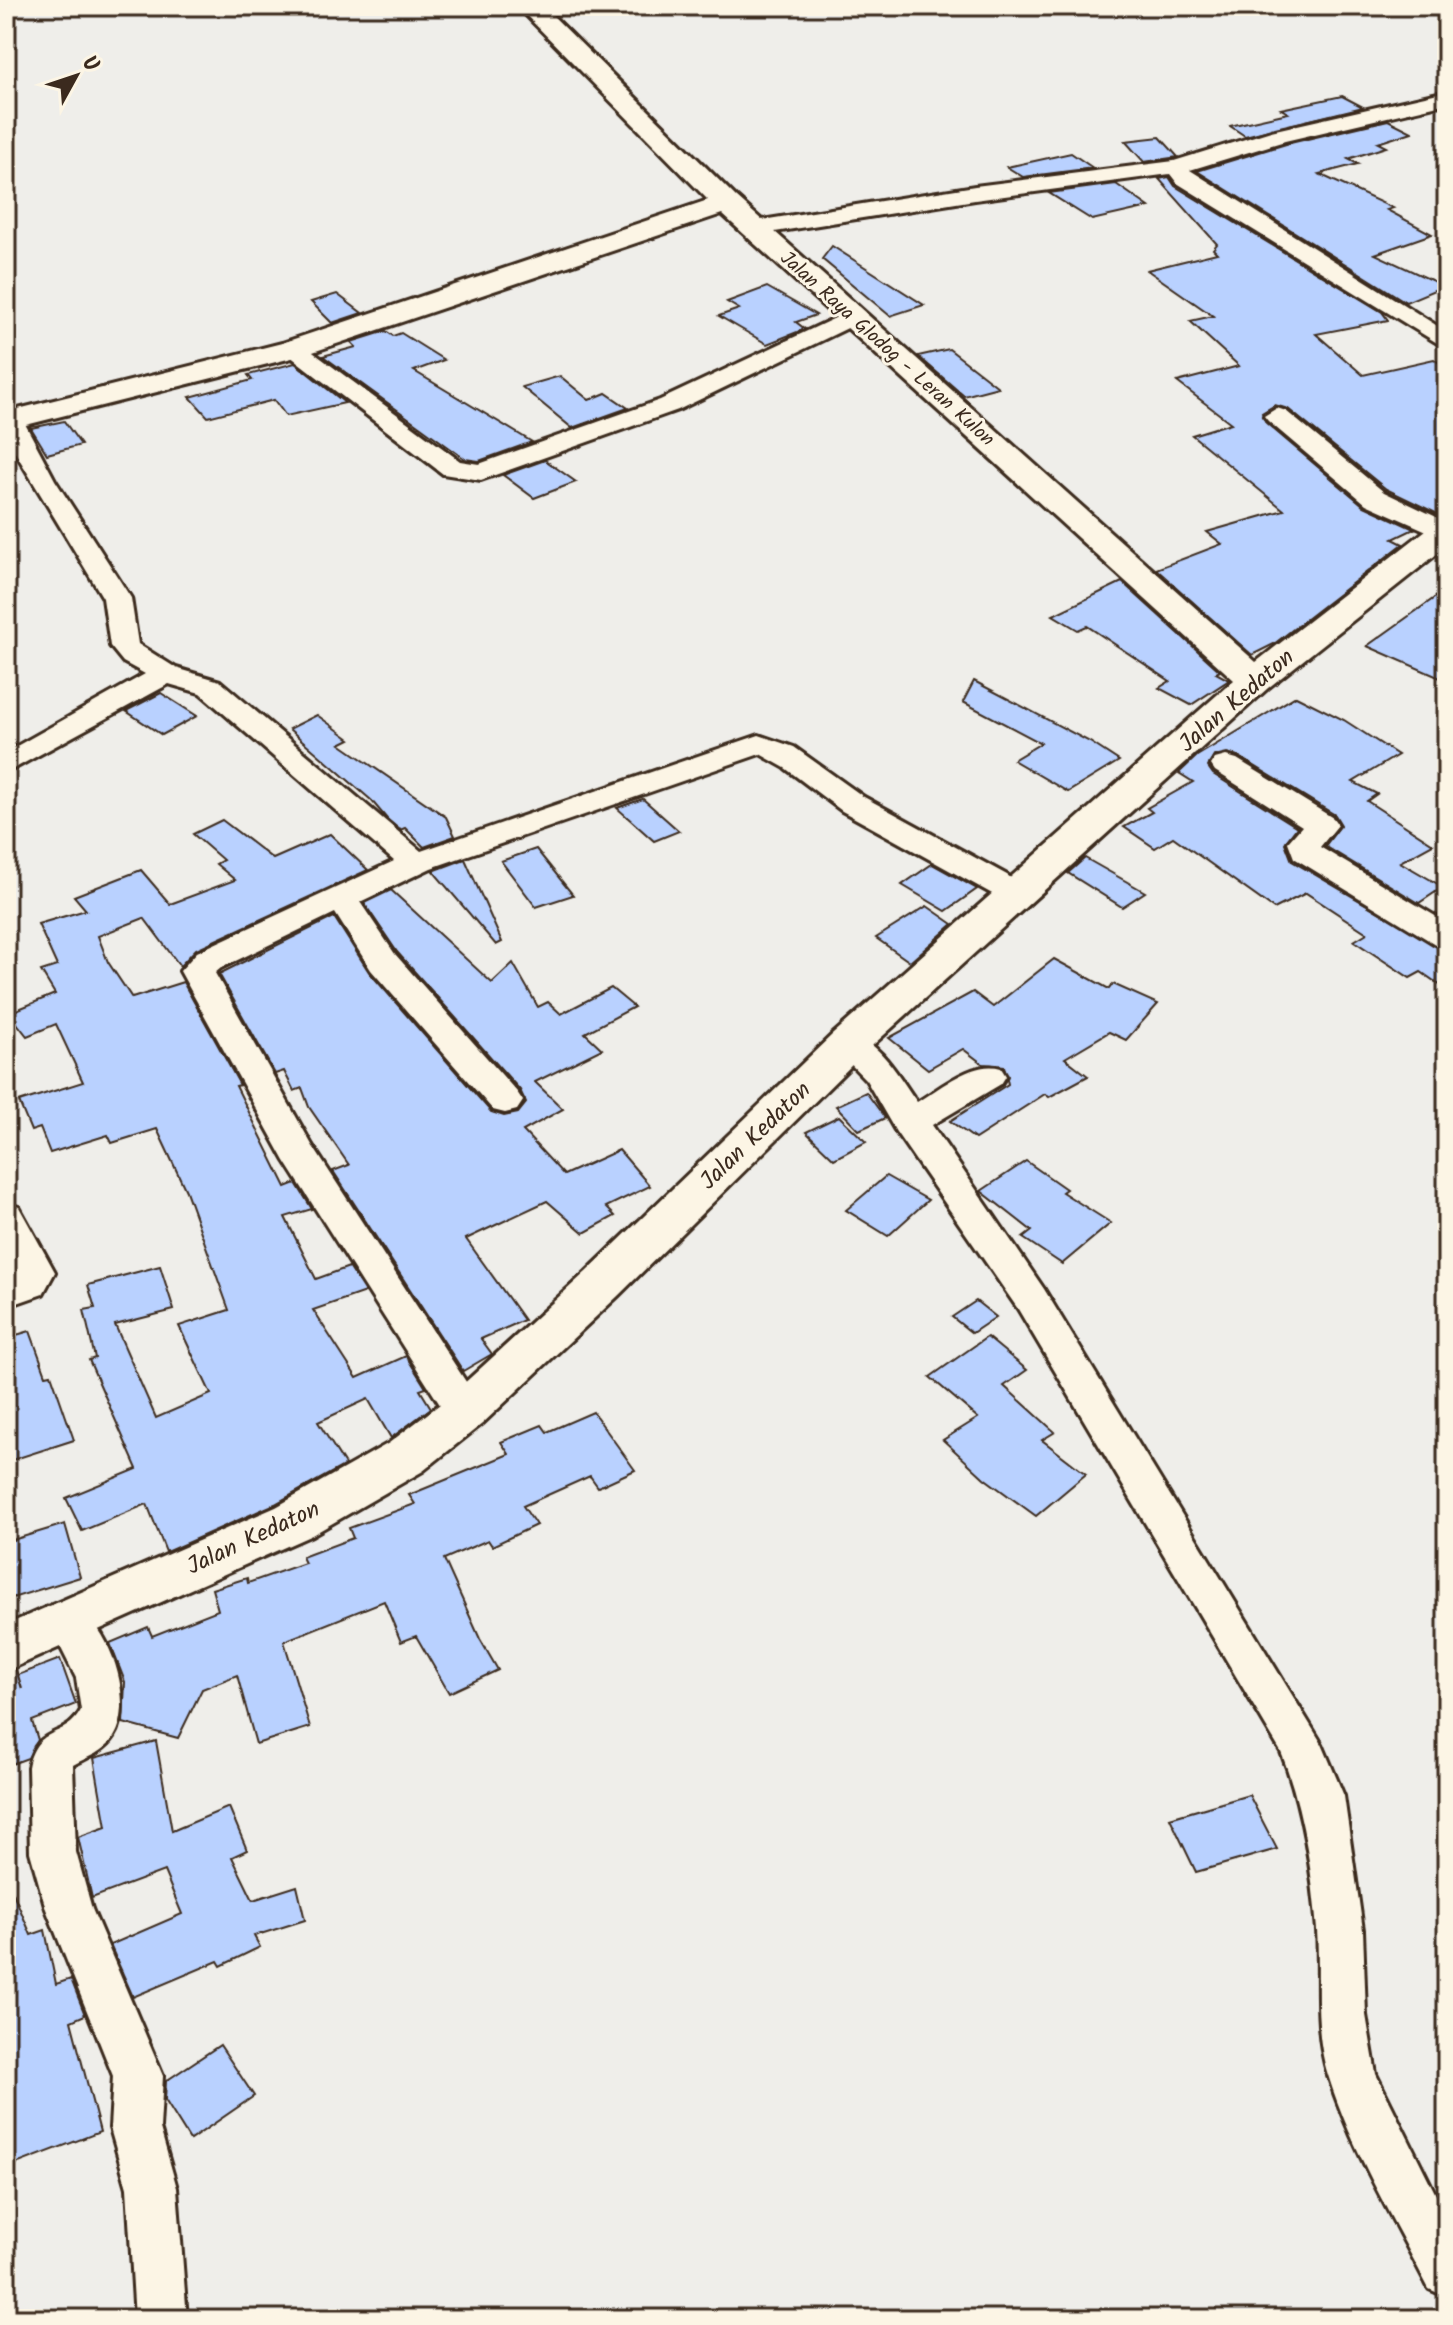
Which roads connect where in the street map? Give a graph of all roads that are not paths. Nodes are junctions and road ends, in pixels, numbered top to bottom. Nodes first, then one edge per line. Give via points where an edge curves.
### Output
1 (529, 6) edge
2 (1447, 97) edge
3 (1176, 167) junction
4 (726, 203) junction
5 (756, 228) junction
6 (852, 317) junction
7 (1447, 342) edge
8 (293, 349) junction
9 (1277, 416) dead end
10 (8, 420) edge
11 (1446, 531) edge
12 (166, 674) junction
13 (1255, 680) junction
14 (6, 764) edge
15 (1226, 765) dead end
16 (420, 861) junction
17 (1016, 894) junction
18 (342, 899) junction
19 (1447, 937) edge
20 (848, 1044) junction
21 (989, 1076) dead end
22 (505, 1101) dead end
23 (909, 1123) junction
24 (6, 1216) edge
25 (6, 1293) edge
26 (465, 1411) junction
27 (68, 1620) junction
28 (6, 1649) edge
29 (1447, 2271) edge
30 (161, 2319) edge

1 - 4 street, Jalan Raya Glodog - Leran Kulon
2 - 3 street via 1279,136
3 - 5 street
3 - 7 street via 1185,178
4 - 5 street, Jalan Raya Glodog - Leran Kulon
4 - 8 street
5 - 6 street, Jalan Raya Glodog - Leran Kulon
6 - 8 street via 669,405 481,472 452,468
6 - 13 street, Jalan Raya Glodog - Leran Kulon
8 - 10 street
9 - 11 street via 1375,498
10 - 12 street via 117,598 124,646
11 - 13 street, Jalan Kedaton
12 - 14 street
12 - 16 street via 210,687 401,854
13 - 17 street, Jalan Kedaton
15 - 19 street via 1322,825 1304,842 1305,851
16 - 17 street via 759,744 778,751 850,803
16 - 18 street
17 - 20 street, Jalan Kedaton
18 - 22 street via 383,962
18 - 26 street via 209,960 197,971 298,1152
20 - 23 street via 878,1072
20 - 26 street, Jalan Kedaton
21 - 23 street
23 - 29 street via 1031,1299 1300,1744 1321,1796 1340,1930 1342,2015 1352,2074
24 - 25 street via 36,1272 30,1284
26 - 27 street, Jalan Kedaton via 406,1457 294,1521
27 - 28 street, Jalan Kedaton
27 - 30 street via 96,1669 102,1701 96,1725 86,1737 53,1754 53,1852 69,1909 138,2076 135,2128 152,2188

